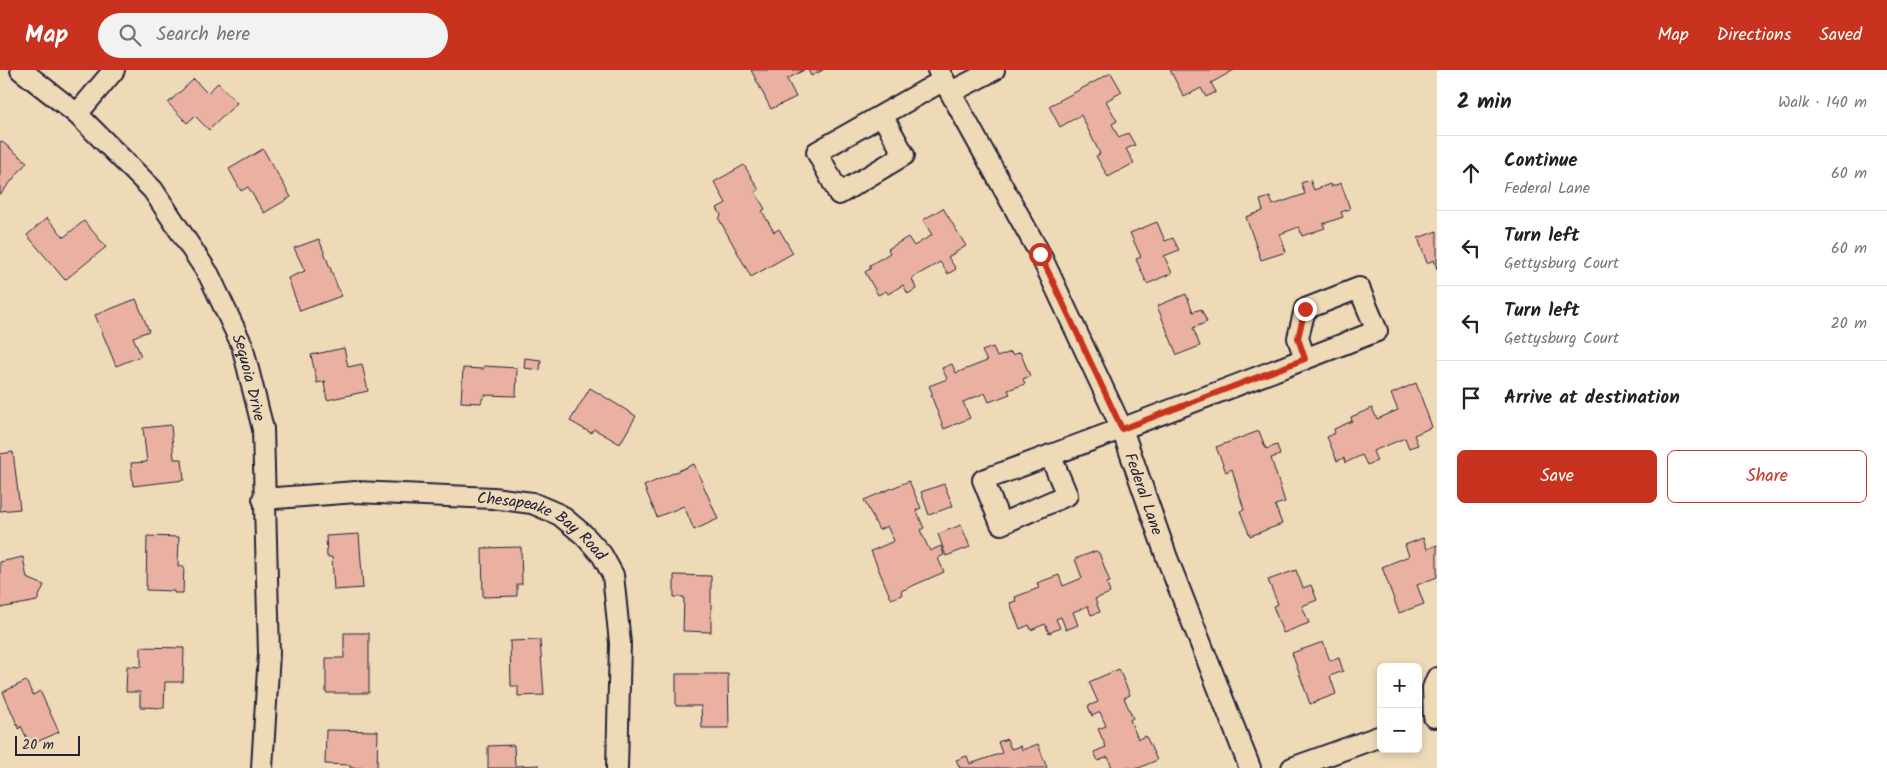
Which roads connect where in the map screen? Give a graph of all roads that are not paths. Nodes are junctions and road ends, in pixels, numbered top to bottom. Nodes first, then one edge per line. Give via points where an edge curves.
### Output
1 (21, 70) edge
2 (994, 70) edge
3 (109, 76) edge
4 (944, 81) edge
5 (78, 114) junction
6 (882, 115) dead end
7 (1305, 359) dead end
8 (1122, 429) junction
9 (1050, 455) dead end
10 (263, 499) junction
11 (1437, 678) edge
12 (1430, 719) edge
13 (1377, 737) edge
14 (262, 768) edge
15 (617, 768) edge
16 (1250, 768) edge
17 (1292, 768) edge

1 - 5 street, Sequoia Drive
2 - 4 street
3 - 5 street
4 - 6 street
4 - 8 street, Federal Lane via 1040,254
5 - 10 street, Sequoia Drive via 153,190 210,274 242,344 262,429
7 - 8 street
8 - 9 street
8 - 16 street, Federal Lane via 1167,558
10 - 14 street, Sequoia Drive via 269,653
10 - 15 street, Chesapeake Bay Road via 356,492 493,498 532,503 560,515 602,555 613,575 617,592 620,642
11 - 12 street
13 - 17 street

